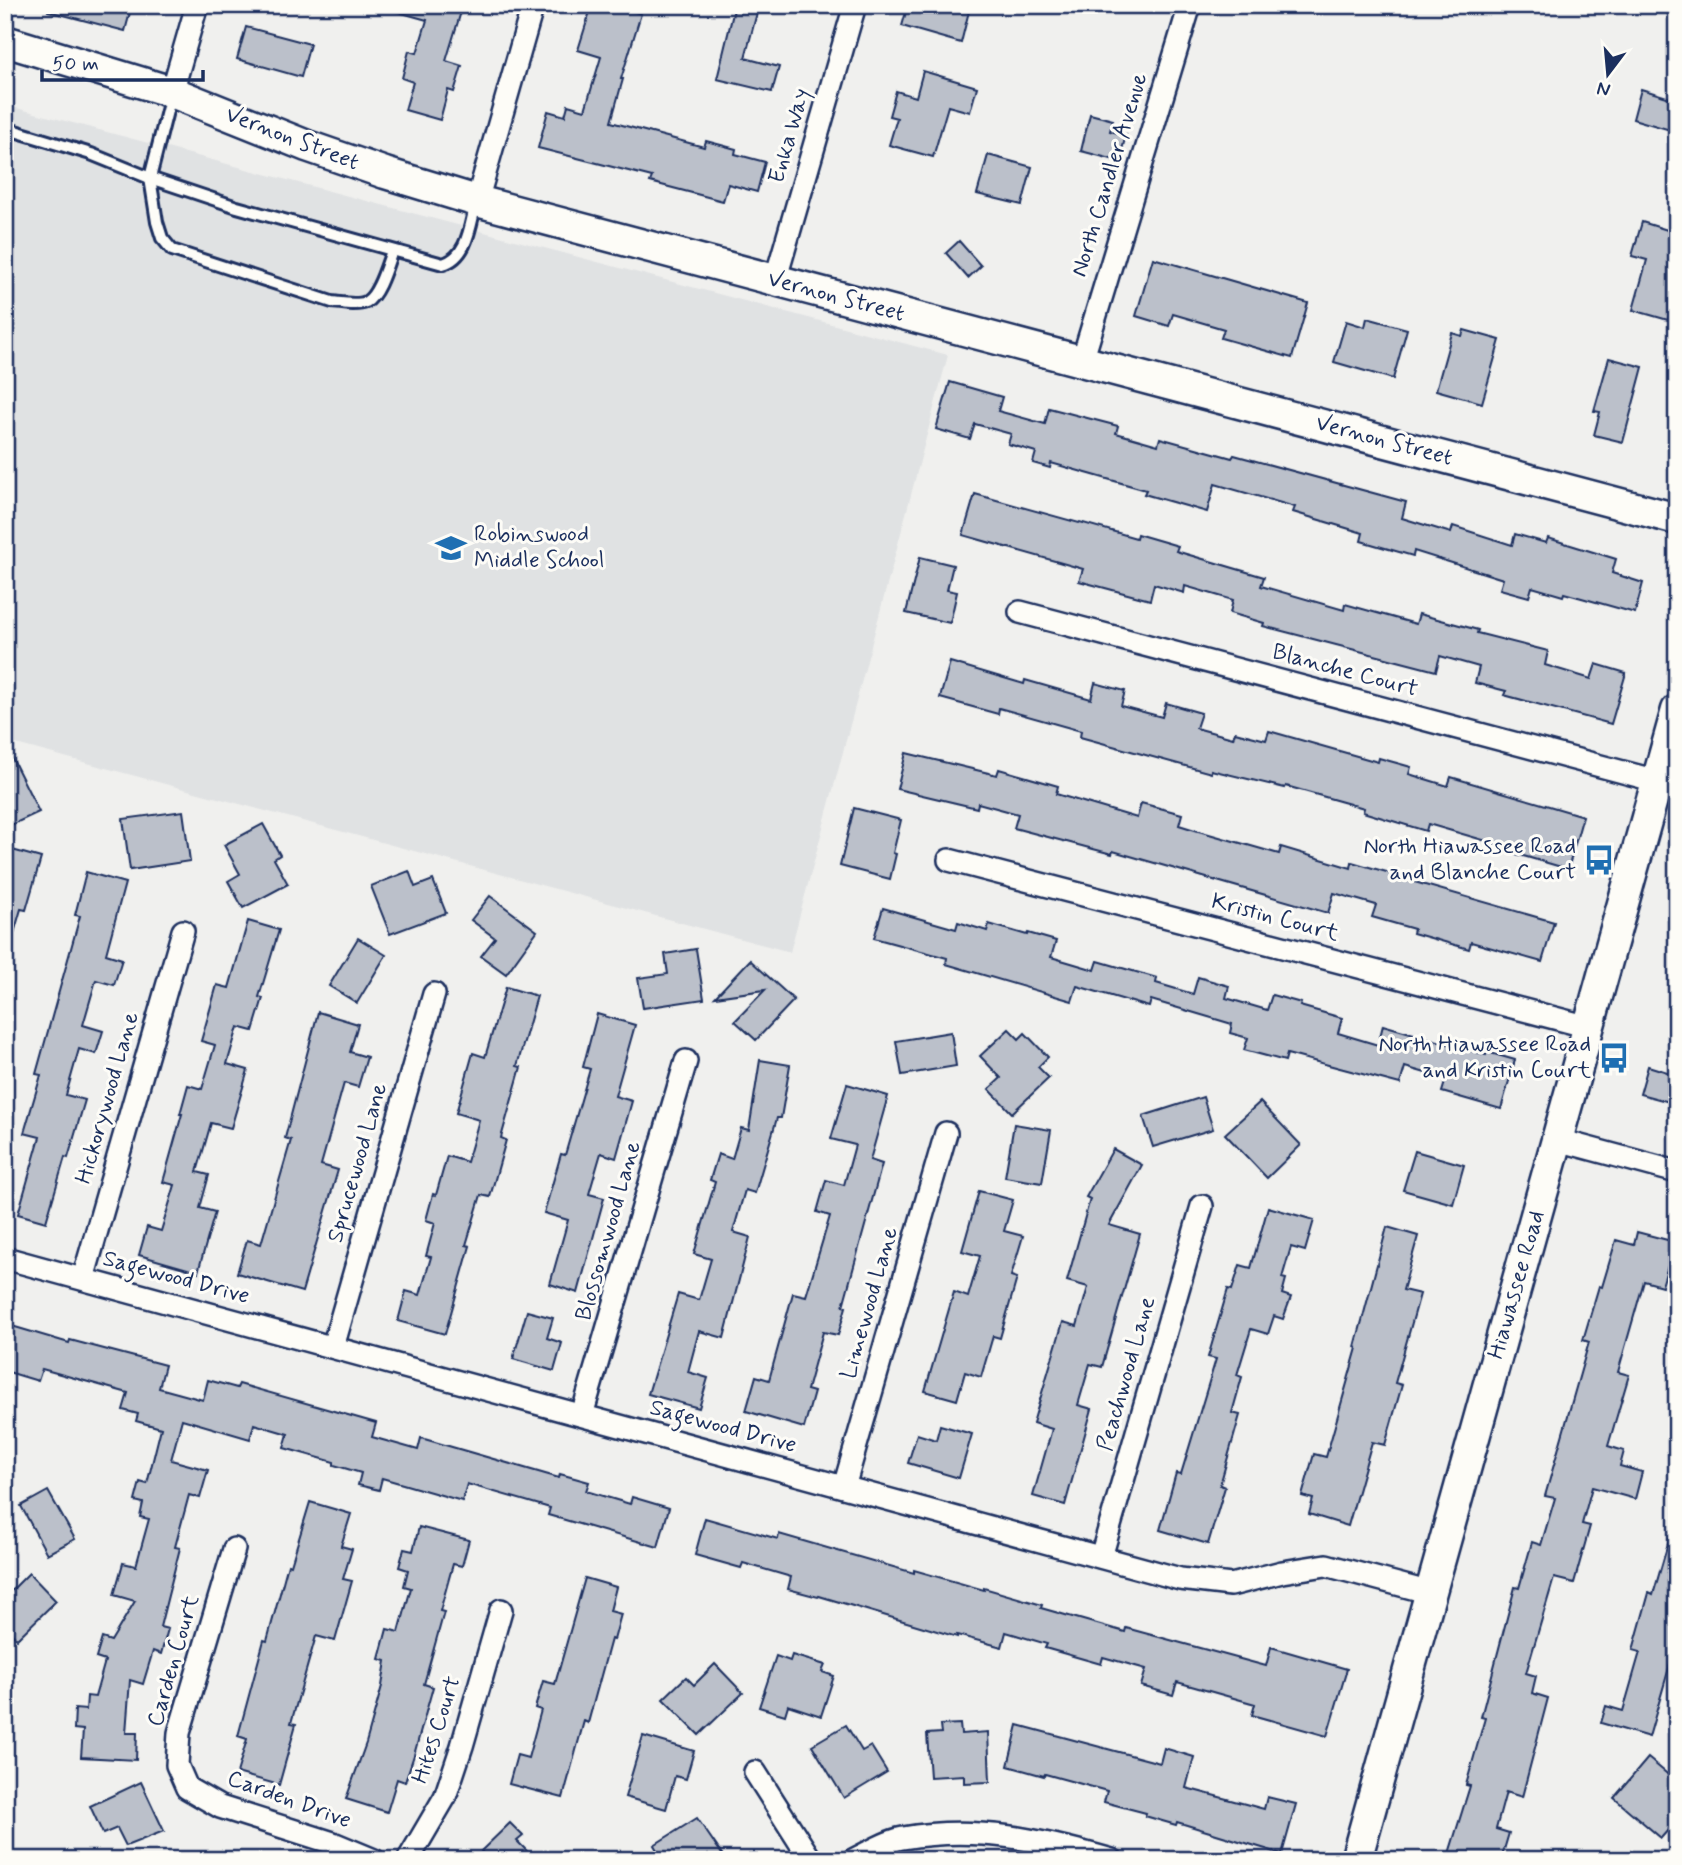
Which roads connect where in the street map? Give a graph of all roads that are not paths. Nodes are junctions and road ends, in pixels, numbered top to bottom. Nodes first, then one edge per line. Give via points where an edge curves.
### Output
1 (197, 5) edge
2 (533, 5) edge
3 (855, 5) edge
4 (1190, 5) edge
5 (5, 41) edge
6 (172, 92) junction
7 (5, 128) edge
8 (150, 178) junction
9 (477, 201) junction
10 (392, 251) junction
11 (775, 281) junction
12 (1082, 361) junction
13 (1677, 519) edge
14 (1020, 612) dead end
15 (1677, 710) edge
16 (1657, 781) junction
17 (949, 860) dead end
18 (183, 931) dead end
19 (434, 994) dead end
20 (1588, 1027) junction
21 (686, 1061) dead end
22 (946, 1133) dead end
23 (1558, 1140) junction
24 (1677, 1172) edge
25 (1202, 1206) dead end
26 (5, 1258) edge
27 (83, 1279) junction
28 (333, 1347) junction
29 (582, 1415) junction
30 (844, 1487) junction
31 (234, 1549) dead end
32 (1101, 1557) junction
33 (1431, 1593) junction
34 (501, 1610) dead end
35 (755, 1772) dead end
36 (187, 1788) joint
37 (373, 1860) edge
38 (408, 1860) edge
39 (811, 1860) edge
40 (853, 1860) edge
41 (1112, 1860) edge
42 (1356, 1860) edge

1 - 6 street
2 - 9 street
3 - 11 street, Enka Way
4 - 12 street, North Candler Avenue
5 - 6 street, Vernon Street
6 - 8 lane
6 - 9 street, Vernon Street via 307,146
7 - 8 lane
8 - 10 lane
8 - 10 lane via 157,222 172,250 332,302 365,302 378,286
9 - 10 lane via 465,245 453,261 443,264
9 - 11 street, Vernon Street
11 - 12 street, Vernon Street
12 - 13 street, Vernon Street
14 - 16 street, Blanche Court
15 - 16 street, Hiawassee Road
16 - 20 street, Hiawassee Road
17 - 20 street, Kristin Court
18 - 27 street, Hickorywood Lane
19 - 28 street, Sprucewood Lane
20 - 23 street, Hiawassee Road
21 - 29 street, Blossomwood Lane
22 - 30 street, Limewood Lane
23 - 24 street
23 - 33 street, Hiawassee Road
25 - 32 street, Peachwood Lane
26 - 27 street, Sagewood Drive
27 - 28 street, Sagewood Drive
28 - 29 street, Sagewood Drive
29 - 30 street, Sagewood Drive
30 - 32 street, Sagewood Drive
31 - 36 street, Carden Court via 179,1733 177,1765
32 - 33 street, Sagewood Drive via 1180,1579 1231,1585 1326,1565
33 - 42 street, Hiawassee Road
34 - 38 street, Hites Court via 444,1797
35 - 39 street
36 - 37 street, Carden Drive via 220,1807
40 - 41 street via 900,1839 973,1832 1048,1842

